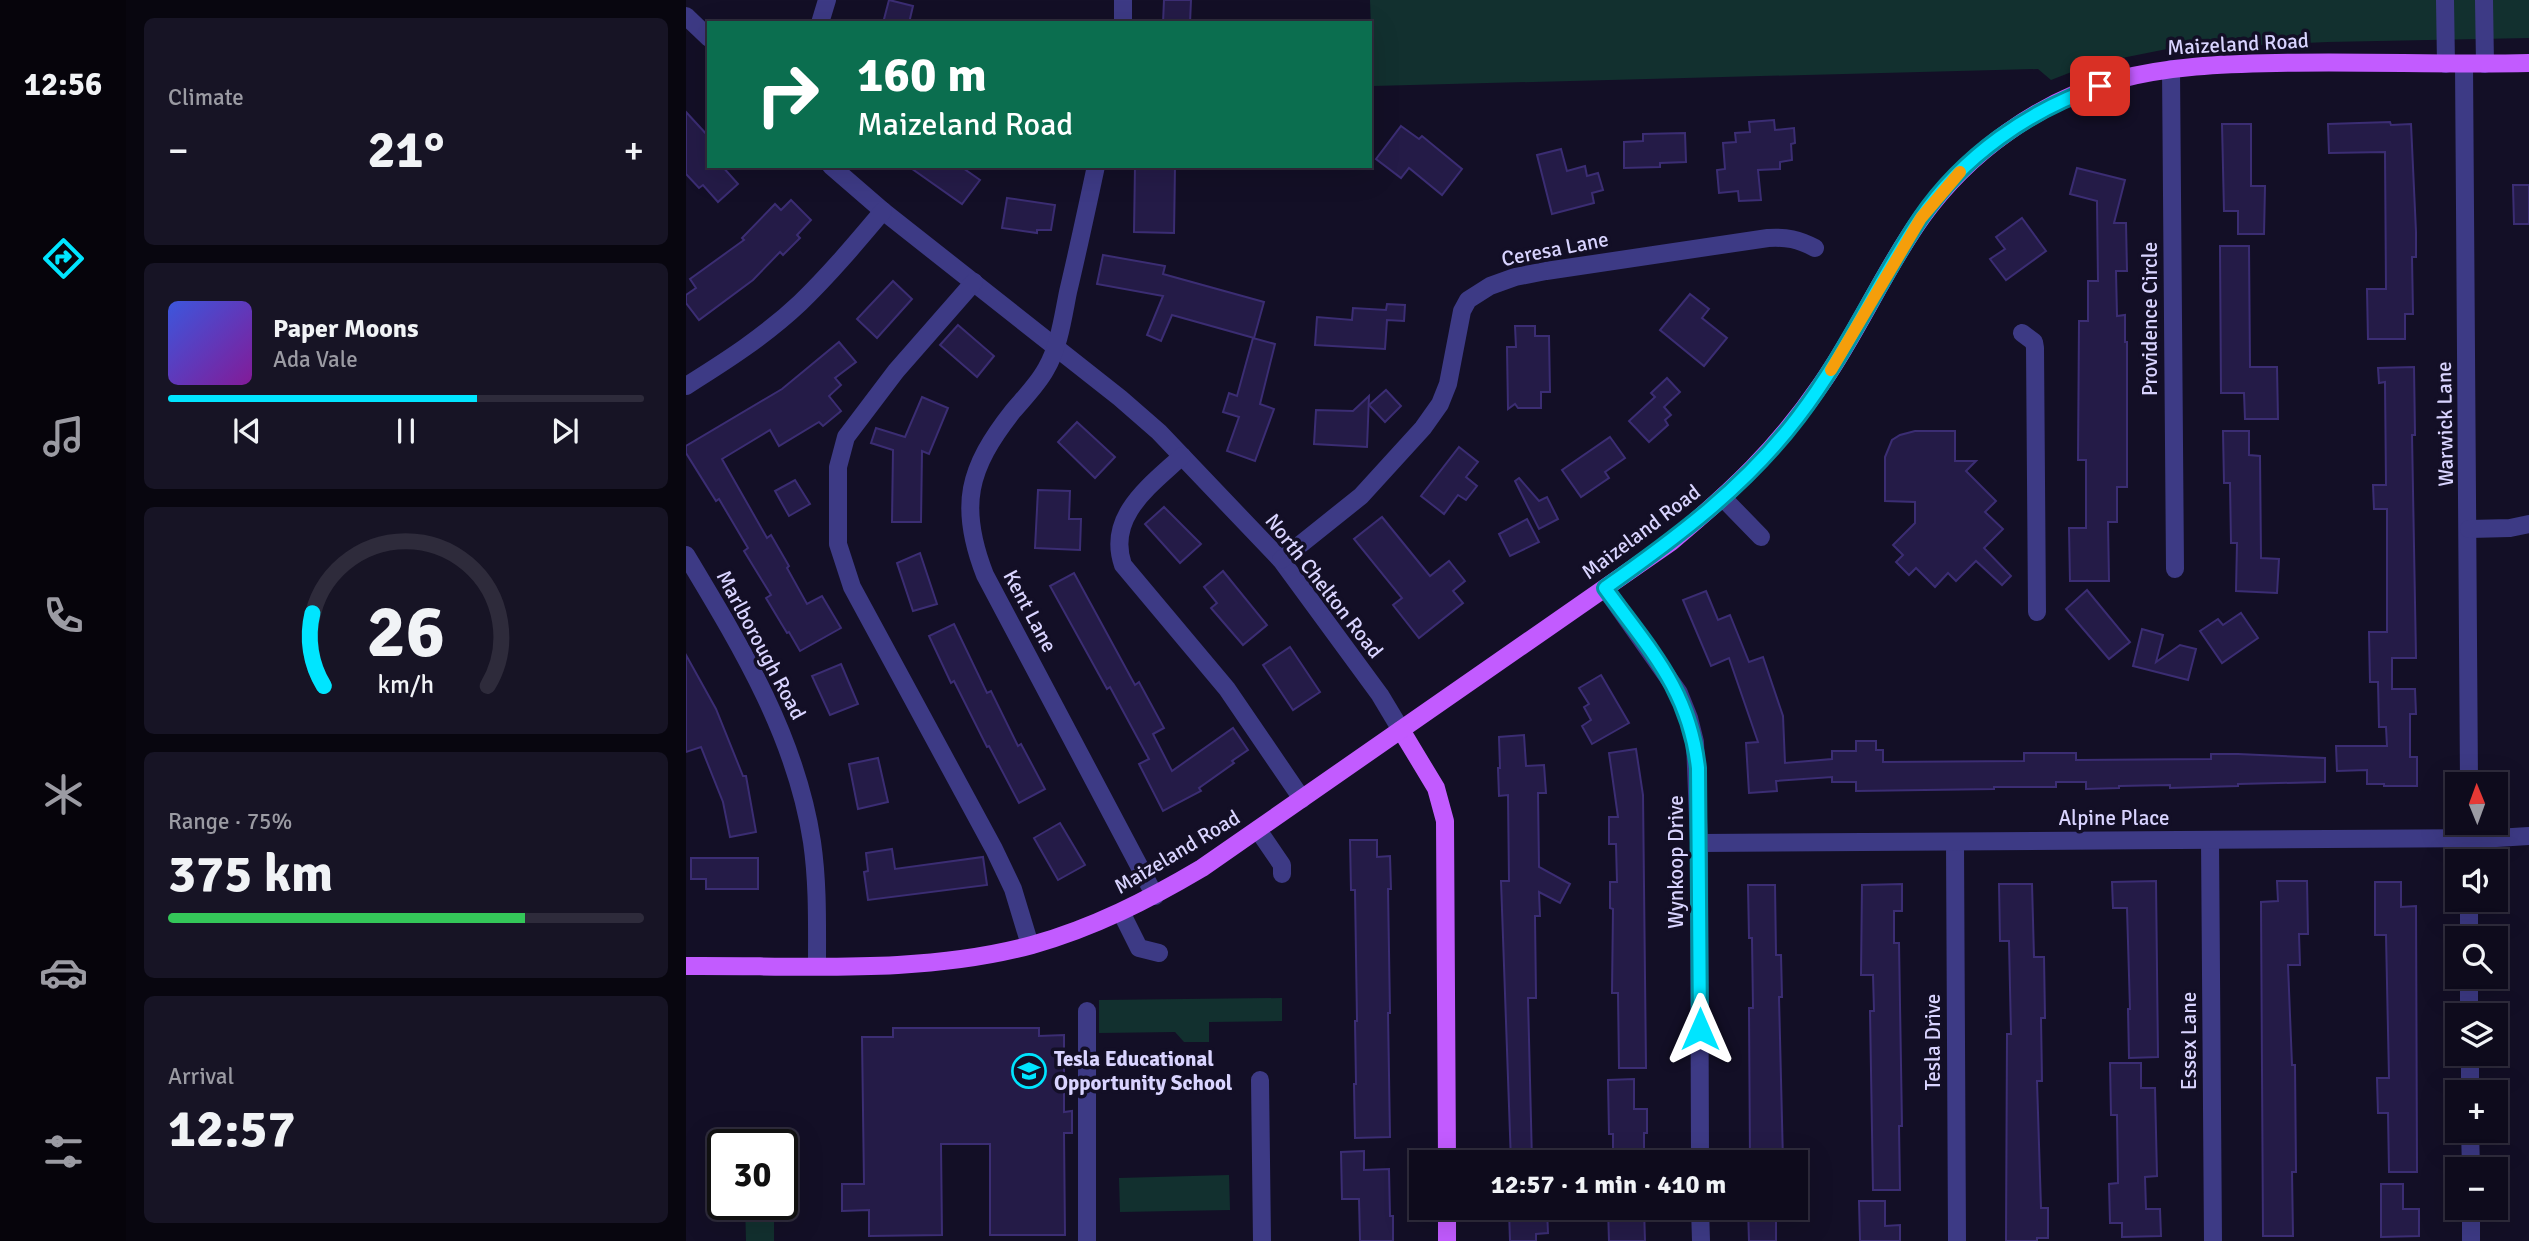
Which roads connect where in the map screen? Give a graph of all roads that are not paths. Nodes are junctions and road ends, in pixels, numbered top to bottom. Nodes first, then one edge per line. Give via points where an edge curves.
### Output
1 (827, 0) edge
2 (1123, 0) edge
3 (2445, 0) edge
4 (2484, 0) edge
5 (686, 16) edge
6 (821, 21) edge
7 (1123, 21) edge
8 (707, 36) edge
9 (2529, 63) edge
10 (2446, 64) junction
11 (2464, 64) junction
12 (2485, 64) junction
13 (2171, 69) junction
14 (833, 168) edge
15 (1096, 168) edge
16 (883, 211) junction
17 (1815, 248) dead end
18 (974, 282) junction
19 (2022, 333) dead end
20 (1055, 345) junction
21 (686, 386) edge
22 (1182, 456) junction
23 (1723, 498) junction
24 (2529, 524) edge
25 (2469, 529) junction
26 (1761, 537) dead end
27 (686, 555) edge
28 (1281, 560) junction
29 (2175, 569) dead end
30 (1605, 588) junction
31 (2037, 612) dead end
32 (1401, 730) junction
33 (2469, 772) edge
34 (1302, 799) junction
35 (1258, 830) junction
36 (2445, 831) edge
37 (2508, 834) edge
38 (2529, 836) edge
39 (2210, 840) junction
40 (1955, 842) junction
41 (1699, 843) junction
42 (1282, 874) dead end
43 (1155, 896) junction
44 (1121, 912) junction
45 (1030, 945) junction
46 (1159, 953) dead end
47 (817, 965) junction
48 (686, 966) edge
49 (1087, 1011) dead end
50 (1260, 1080) dead end
51 (1447, 1150) edge
52 (1700, 1150) edge
53 (1447, 1220) edge
54 (1700, 1220) edge
55 (2471, 1220) edge
56 (1087, 1241) edge
57 (1262, 1241) edge
58 (1447, 1241) edge
59 (1701, 1241) edge
60 (1957, 1241) edge
61 (2213, 1241) edge
62 (2471, 1241) edge

1 - 6 street
2 - 7 street
3 - 10 street
4 - 12 street
5 - 8 street
9 - 12 main road, Maizeland Road
10 - 11 main road, Maizeland Road
10 - 13 main road, Maizeland Road via 2323,61
11 - 12 main road, Maizeland Road
11 - 25 street, Warwick Lane
13 - 23 main road, Maizeland Road via 2114,81 2053,106 2020,123 1961,171 1921,218 1799,416
13 - 29 street, Providence Circle
14 - 16 street, North Chelton Road
15 - 20 street, Kent Lane
16 - 18 street, North Chelton Road
16 - 21 street via 798,305 753,342
17 - 28 street, Ceresa Lane via 1800,240 1768,238 1536,273 1477,293 1462,311 1449,380 1423,428 1361,496
18 - 20 street, North Chelton Road
18 - 45 street via 846,437 838,467 838,544 852,587 994,849 1013,889
19 - 31 street via 2034,341 2035,348
20 - 22 street, North Chelton Road
20 - 43 street, Kent Lane via 1046,370 983,453 971,495 972,535 985,575
22 - 28 street, North Chelton Road
22 - 34 street via 1129,509 1121,531 1120,558 1227,689
23 - 26 street
23 - 30 main road, Maizeland Road
24 - 25 street
25 - 33 street, Warwick Lane
27 - 47 street, Marlborough Road via 748,661 791,757 816,875
28 - 32 street, North Chelton Road
30 - 32 main road, Maizeland Road
30 - 41 street, Wynkoop Drive via 1665,671 1689,718 1698,768
32 - 34 main road, Maizeland Road
32 - 51 main road, North Chelton Road via 1436,788 1445,821
34 - 35 main road, Maizeland Road
35 - 42 street via 1282,865
35 - 43 main road, Maizeland Road
36 - 39 street, Alpine Place
37 - 38 street, Alpine Place
39 - 40 street, Alpine Place
39 - 61 street, Essex Lane
40 - 41 street, Alpine Place
40 - 60 street, Tesla Drive
41 - 52 street, Wynkoop Drive
43 - 44 main road, Maizeland Road
44 - 45 main road, Maizeland Road
44 - 46 street via 1139,948
45 - 47 main road, Maizeland Road via 931,962
47 - 48 main road, Maizeland Road
49 - 56 street
50 - 57 street
53 - 58 main road
54 - 59 street
55 - 62 street

